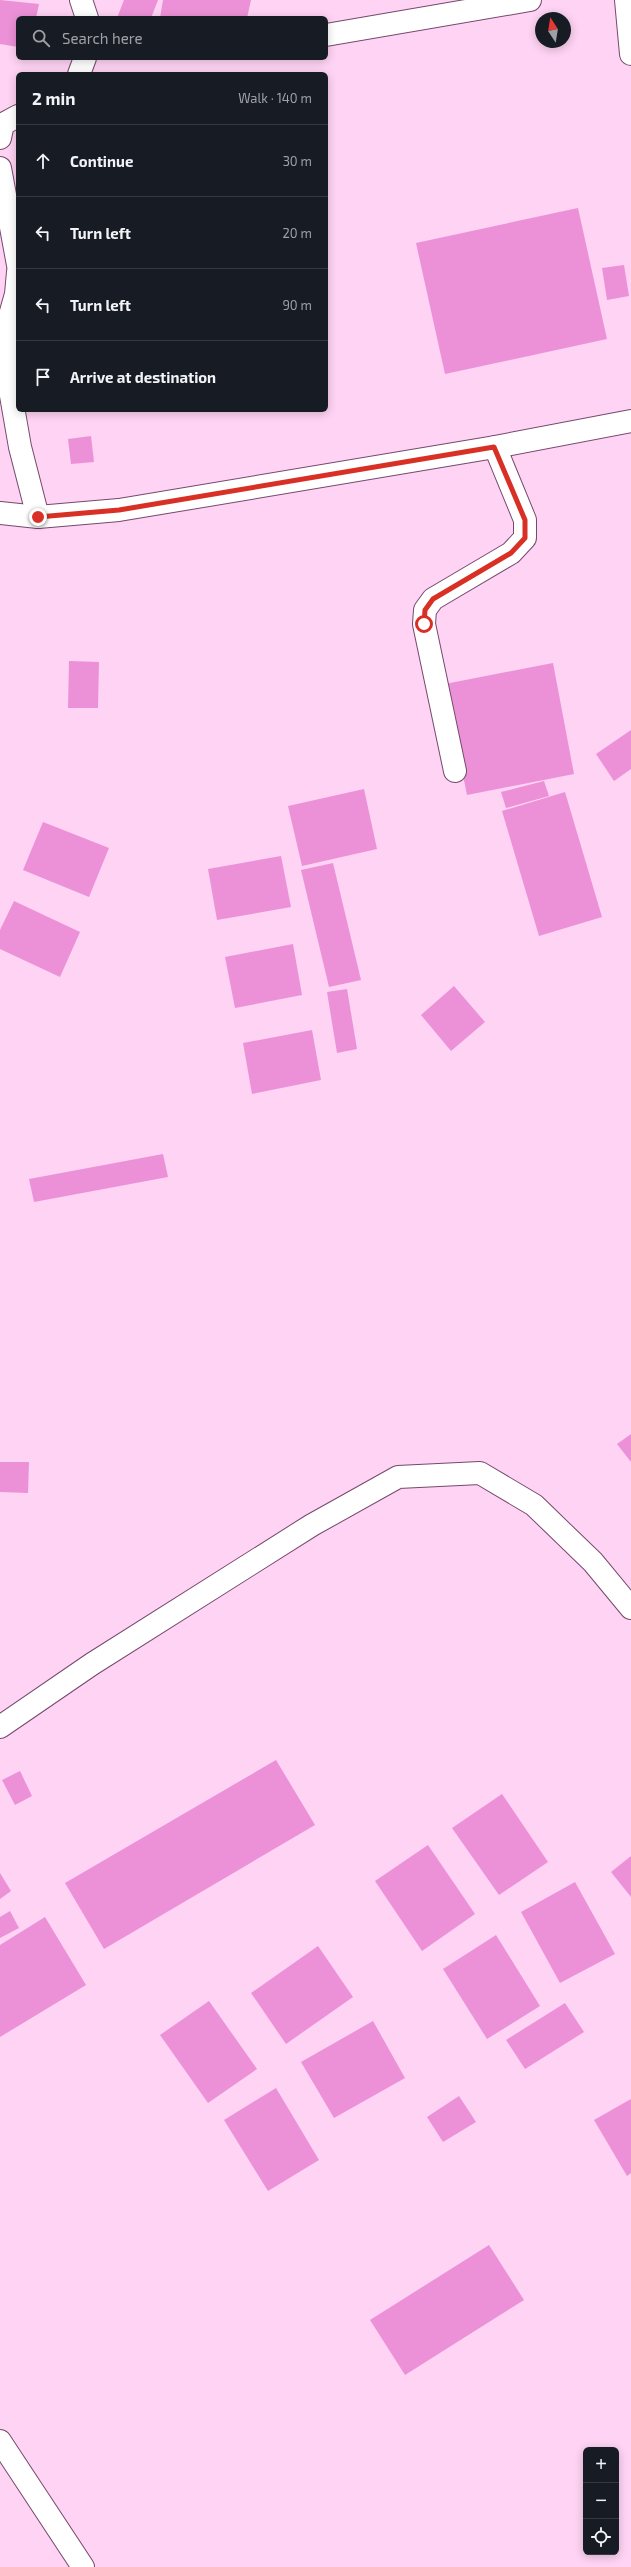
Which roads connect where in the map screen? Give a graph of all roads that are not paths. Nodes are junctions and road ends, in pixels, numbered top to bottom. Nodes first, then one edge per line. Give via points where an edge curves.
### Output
1 (81, 0) edge
2 (530, 0) edge
3 (626, 0) edge
4 (86, 16) edge
5 (328, 35) edge
6 (631, 54) edge
7 (84, 60) edge
8 (80, 72) edge
9 (16, 117) edge
10 (0, 138) edge
11 (0, 168) edge
12 (16, 254) edge
13 (16, 294) edge
14 (631, 421) edge
15 (494, 447) junction
16 (0, 513) edge
17 (38, 517) junction
18 (455, 770) dead end
19 (631, 1608) edge
20 (0, 1727) edge
21 (0, 2441) edge
22 (83, 2567) edge

1 - 4 street
2 - 5 street
3 - 6 street
7 - 8 street
9 - 10 street via 3,124
11 - 12 street
13 - 17 street via 5,333 6,366 20,446
14 - 15 street
15 - 17 street via 119,510
15 - 18 street via 525,520 525,538 511,553 433,599 425,610 424,624
16 - 17 street
19 - 20 street via 593,1562 534,1505 480,1473 398,1477 312,1525 99,1660
21 - 22 street

